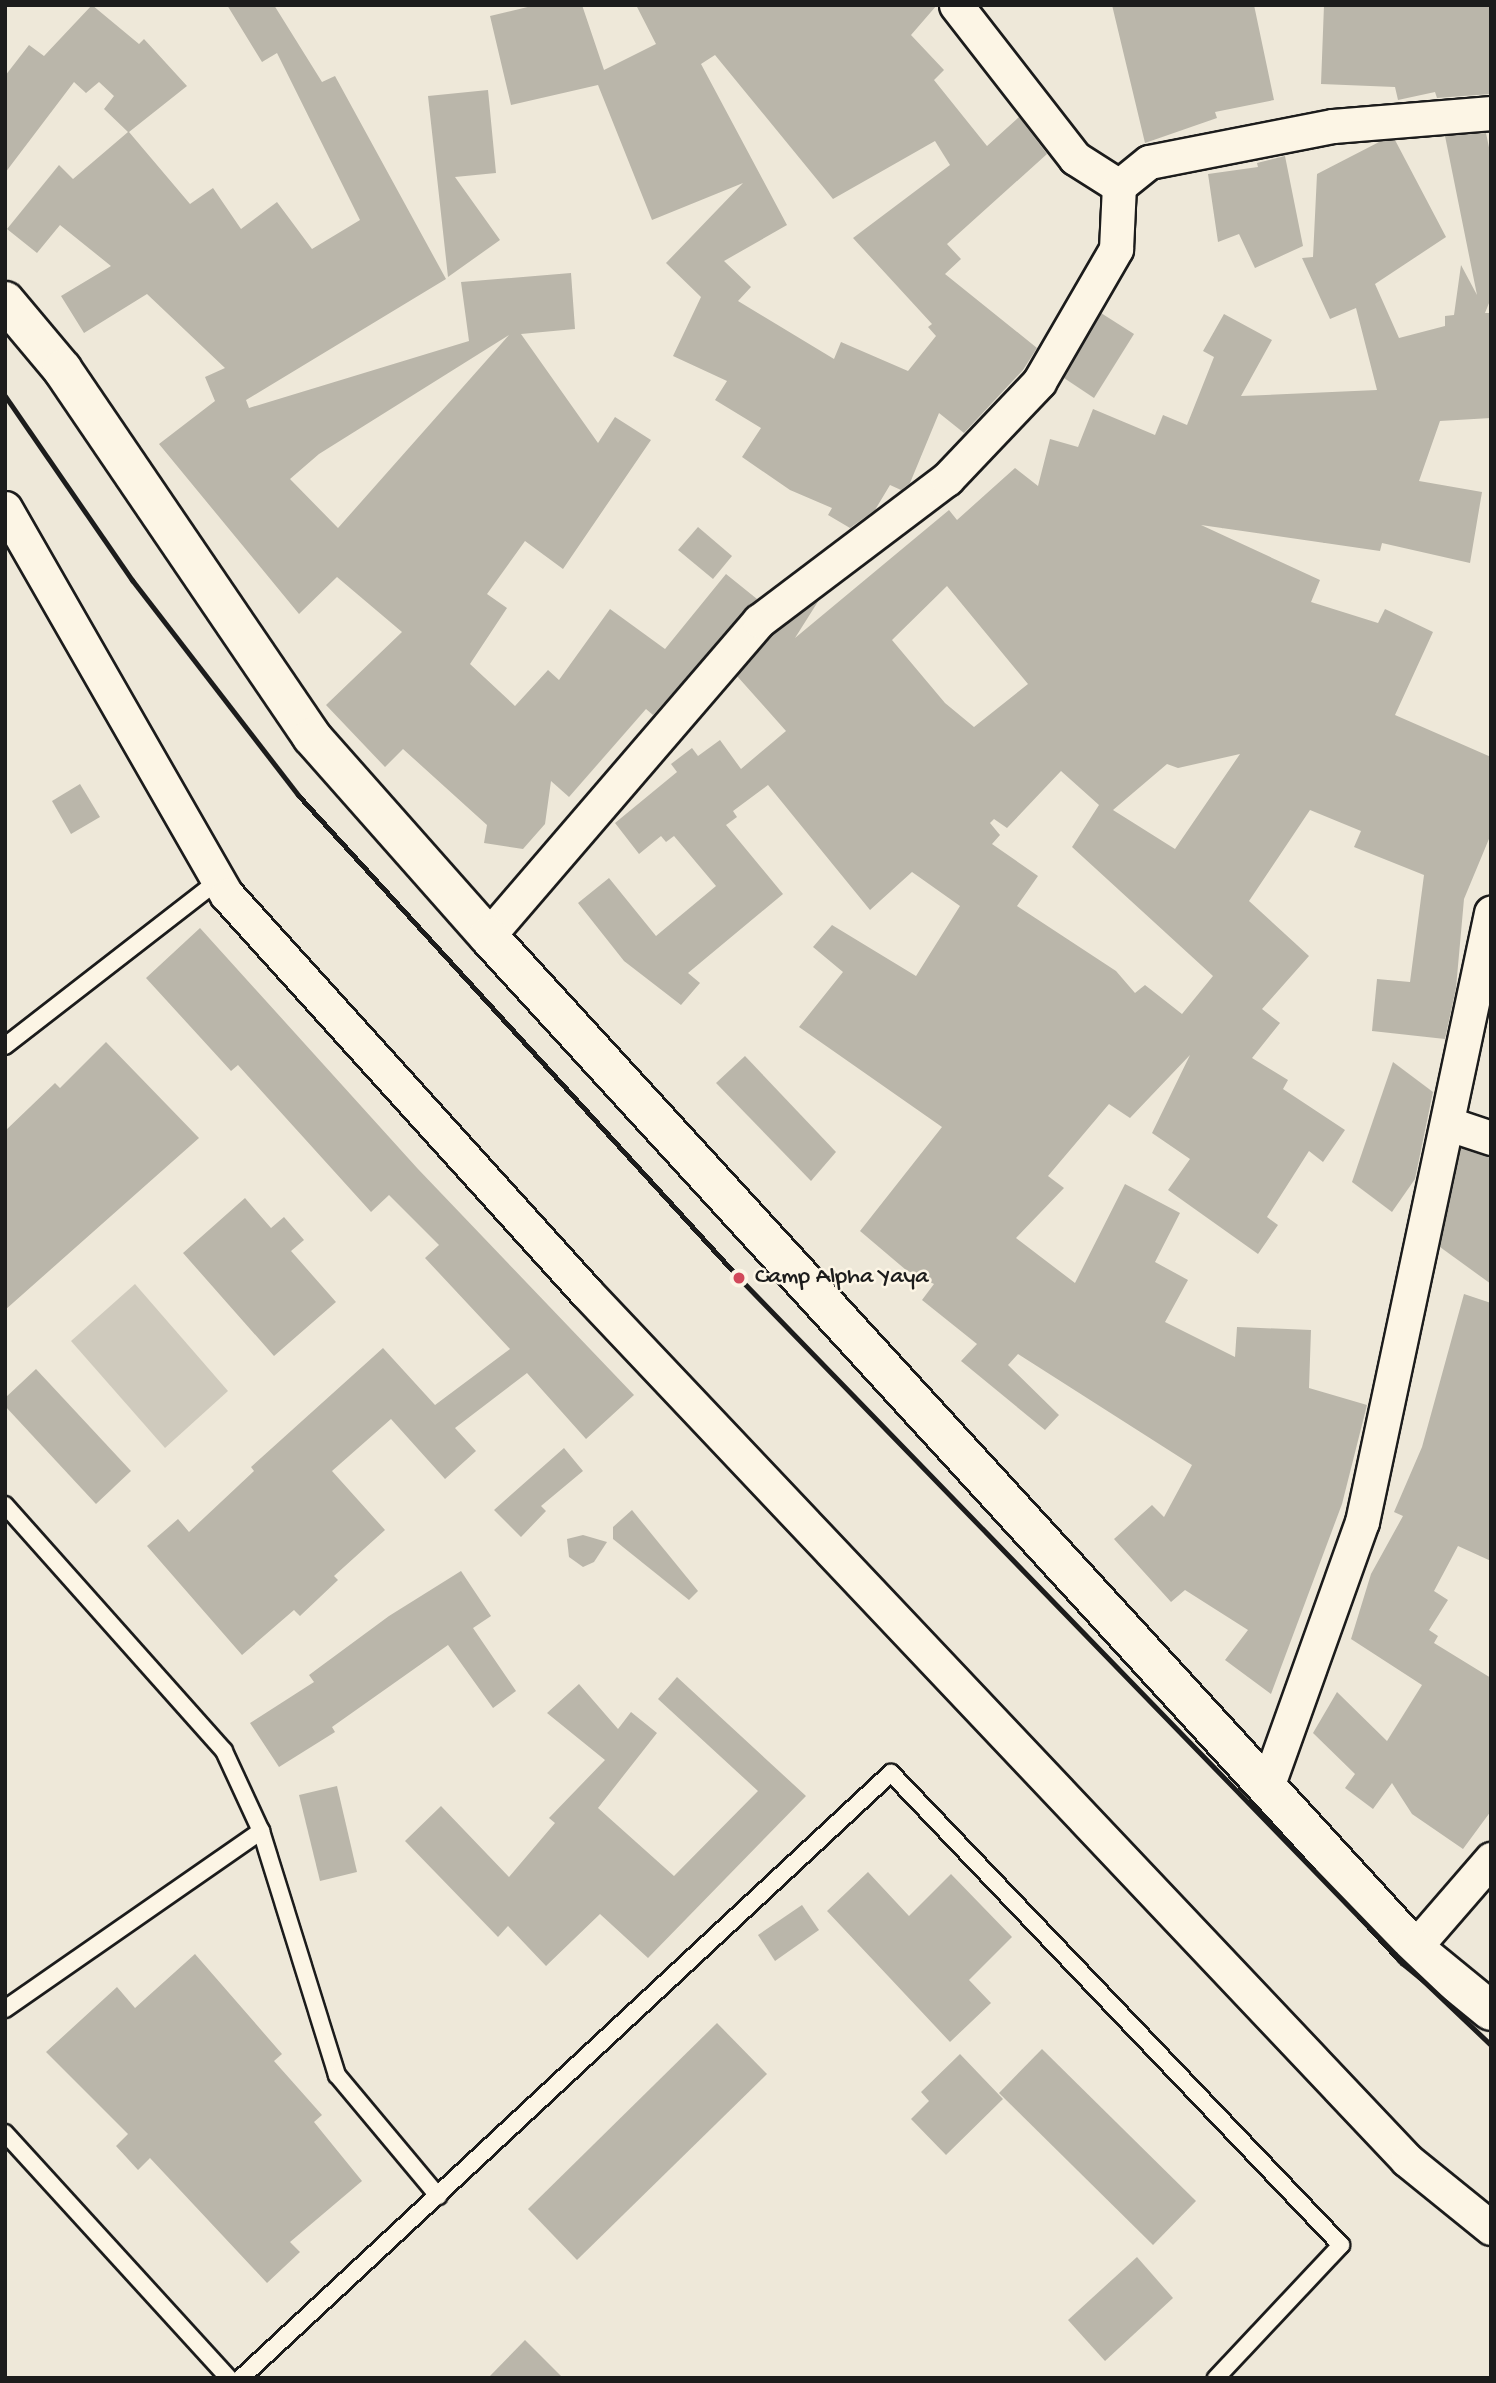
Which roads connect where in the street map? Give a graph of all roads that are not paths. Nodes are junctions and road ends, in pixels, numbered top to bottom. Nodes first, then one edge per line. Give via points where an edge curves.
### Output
1 (956, 5) edge
2 (1491, 113) edge
3 (1119, 186) junction
4 (5, 301) edge
5 (5, 508) edge
6 (219, 880) junction
7 (1491, 914) edge
8 (488, 936) junction
9 (5, 1046) edge
10 (1449, 1124) junction
11 (1491, 1138) edge
12 (5, 1505) edge
13 (1267, 1787) junction
14 (261, 1830) junction
15 (1491, 1859) edge
16 (1414, 1948) junction
17 (5, 2008) edge
18 (1491, 2011) edge
19 (5, 2133) edge
20 (439, 2196) junction
21 (1491, 2228) edge
22 (229, 2378) edge
23 (241, 2378) edge
24 (1216, 2378) edge

1 - 3 street via 1075,158
2 - 3 street via 1306,131 1149,162
3 - 8 street via 1116,249 1039,382 947,480 759,621
4 - 8 street via 62,369 312,737
5 - 6 street
6 - 9 lane
6 - 21 street via 227,895 577,1281 739,1453 1407,2160
7 - 10 street
8 - 13 street
10 - 11 street
10 - 13 street via 1362,1522
12 - 14 lane via 224,1751
13 - 16 street
14 - 17 lane
14 - 20 lane via 337,2075
15 - 16 street
16 - 18 street
19 - 22 lane
20 - 23 lane
20 - 24 lane via 891,1773 1341,2245

